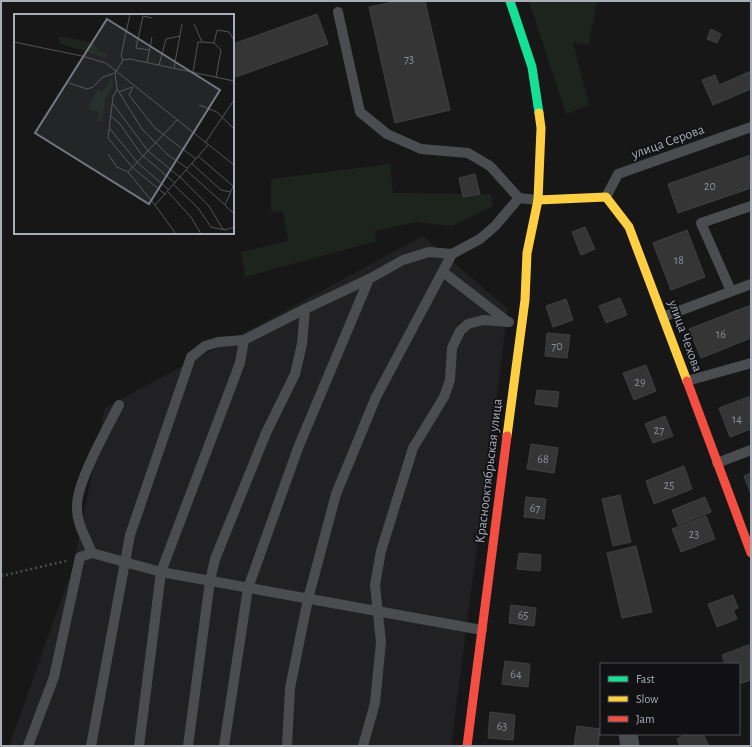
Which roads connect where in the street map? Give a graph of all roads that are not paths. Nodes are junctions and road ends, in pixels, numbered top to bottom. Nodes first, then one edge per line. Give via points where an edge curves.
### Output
1 (510, 1) edge
2 (338, 12) dead end
3 (751, 127) edge
4 (606, 197) junction
5 (519, 198) junction
6 (538, 200) junction
7 (751, 206) edge
8 (452, 254) junction
9 (443, 272) junction
10 (369, 279) junction
11 (751, 284) edge
12 (731, 291) junction
13 (305, 309) junction
14 (663, 317) junction
15 (509, 322) junction
16 (522, 326) junction
17 (244, 340) junction
18 (751, 363) edge
19 (687, 381) junction
20 (119, 404) dead end
21 (751, 450) edge
22 (717, 463) junction
23 (92, 553) junction
24 (751, 553) edge
25 (124, 562) junction
26 (161, 572) junction
27 (210, 581) junction
28 (248, 588) junction
29 (308, 599) junction
30 (379, 612) junction
31 (482, 630) junction
32 (628, 735) edge
33 (28, 746) edge
34 (91, 746) edge
35 (139, 746) edge
36 (188, 746) edge
37 (224, 746) edge
38 (287, 746) edge
39 (362, 746) edge
40 (467, 746) edge
41 (630, 746) edge

1 - 6 street, Краснооктябрьская улица via 532,67 542,128
2 - 5 lane via 360,112 387,134 421,149 468,153 490,166
3 - 4 lane, улица Серова via 618,174
4 - 6 street
4 - 14 street, улица Чехова via 629,227
5 - 6 lane
5 - 8 lane via 495,226
6 - 16 street, Краснооктябрьская улица via 527,253
7 - 12 lane via 702,223
8 - 9 lane
8 - 10 lane via 429,252 403,260
9 - 15 lane
9 - 29 lane via 376,397 336,494
10 - 13 lane
10 - 28 lane via 298,448
11 - 12 lane
12 - 14 lane
13 - 17 lane
13 - 27 lane via 302,344 295,374 264,440 215,559
14 - 19 street, улица Чехова
15 - 16 lane
15 - 30 lane via 483,320 468,324 460,331 452,348 450,380 444,397 413,448 381,551 375,585
16 - 31 street, Краснооктябрьская улица
17 - 25 lane via 205,346 191,357 130,535
17 - 26 lane via 240,363
18 - 19 lane
19 - 22 street, улица Чехова
20 - 23 lane via 80,487 77,506 79,522
21 - 22 lane
22 - 24 street, улица Чехова
23 - 25 lane
23 - 33 lane via 80,557 54,677
25 - 26 lane
25 - 34 lane
26 - 27 lane
26 - 35 lane
27 - 28 lane
27 - 36 lane
28 - 29 lane
28 - 37 lane
29 - 30 lane
29 - 38 lane via 290,688
30 - 31 lane
30 - 39 lane via 381,642 375,703
31 - 40 street, Краснооктябрьская улица
32 - 41 street

